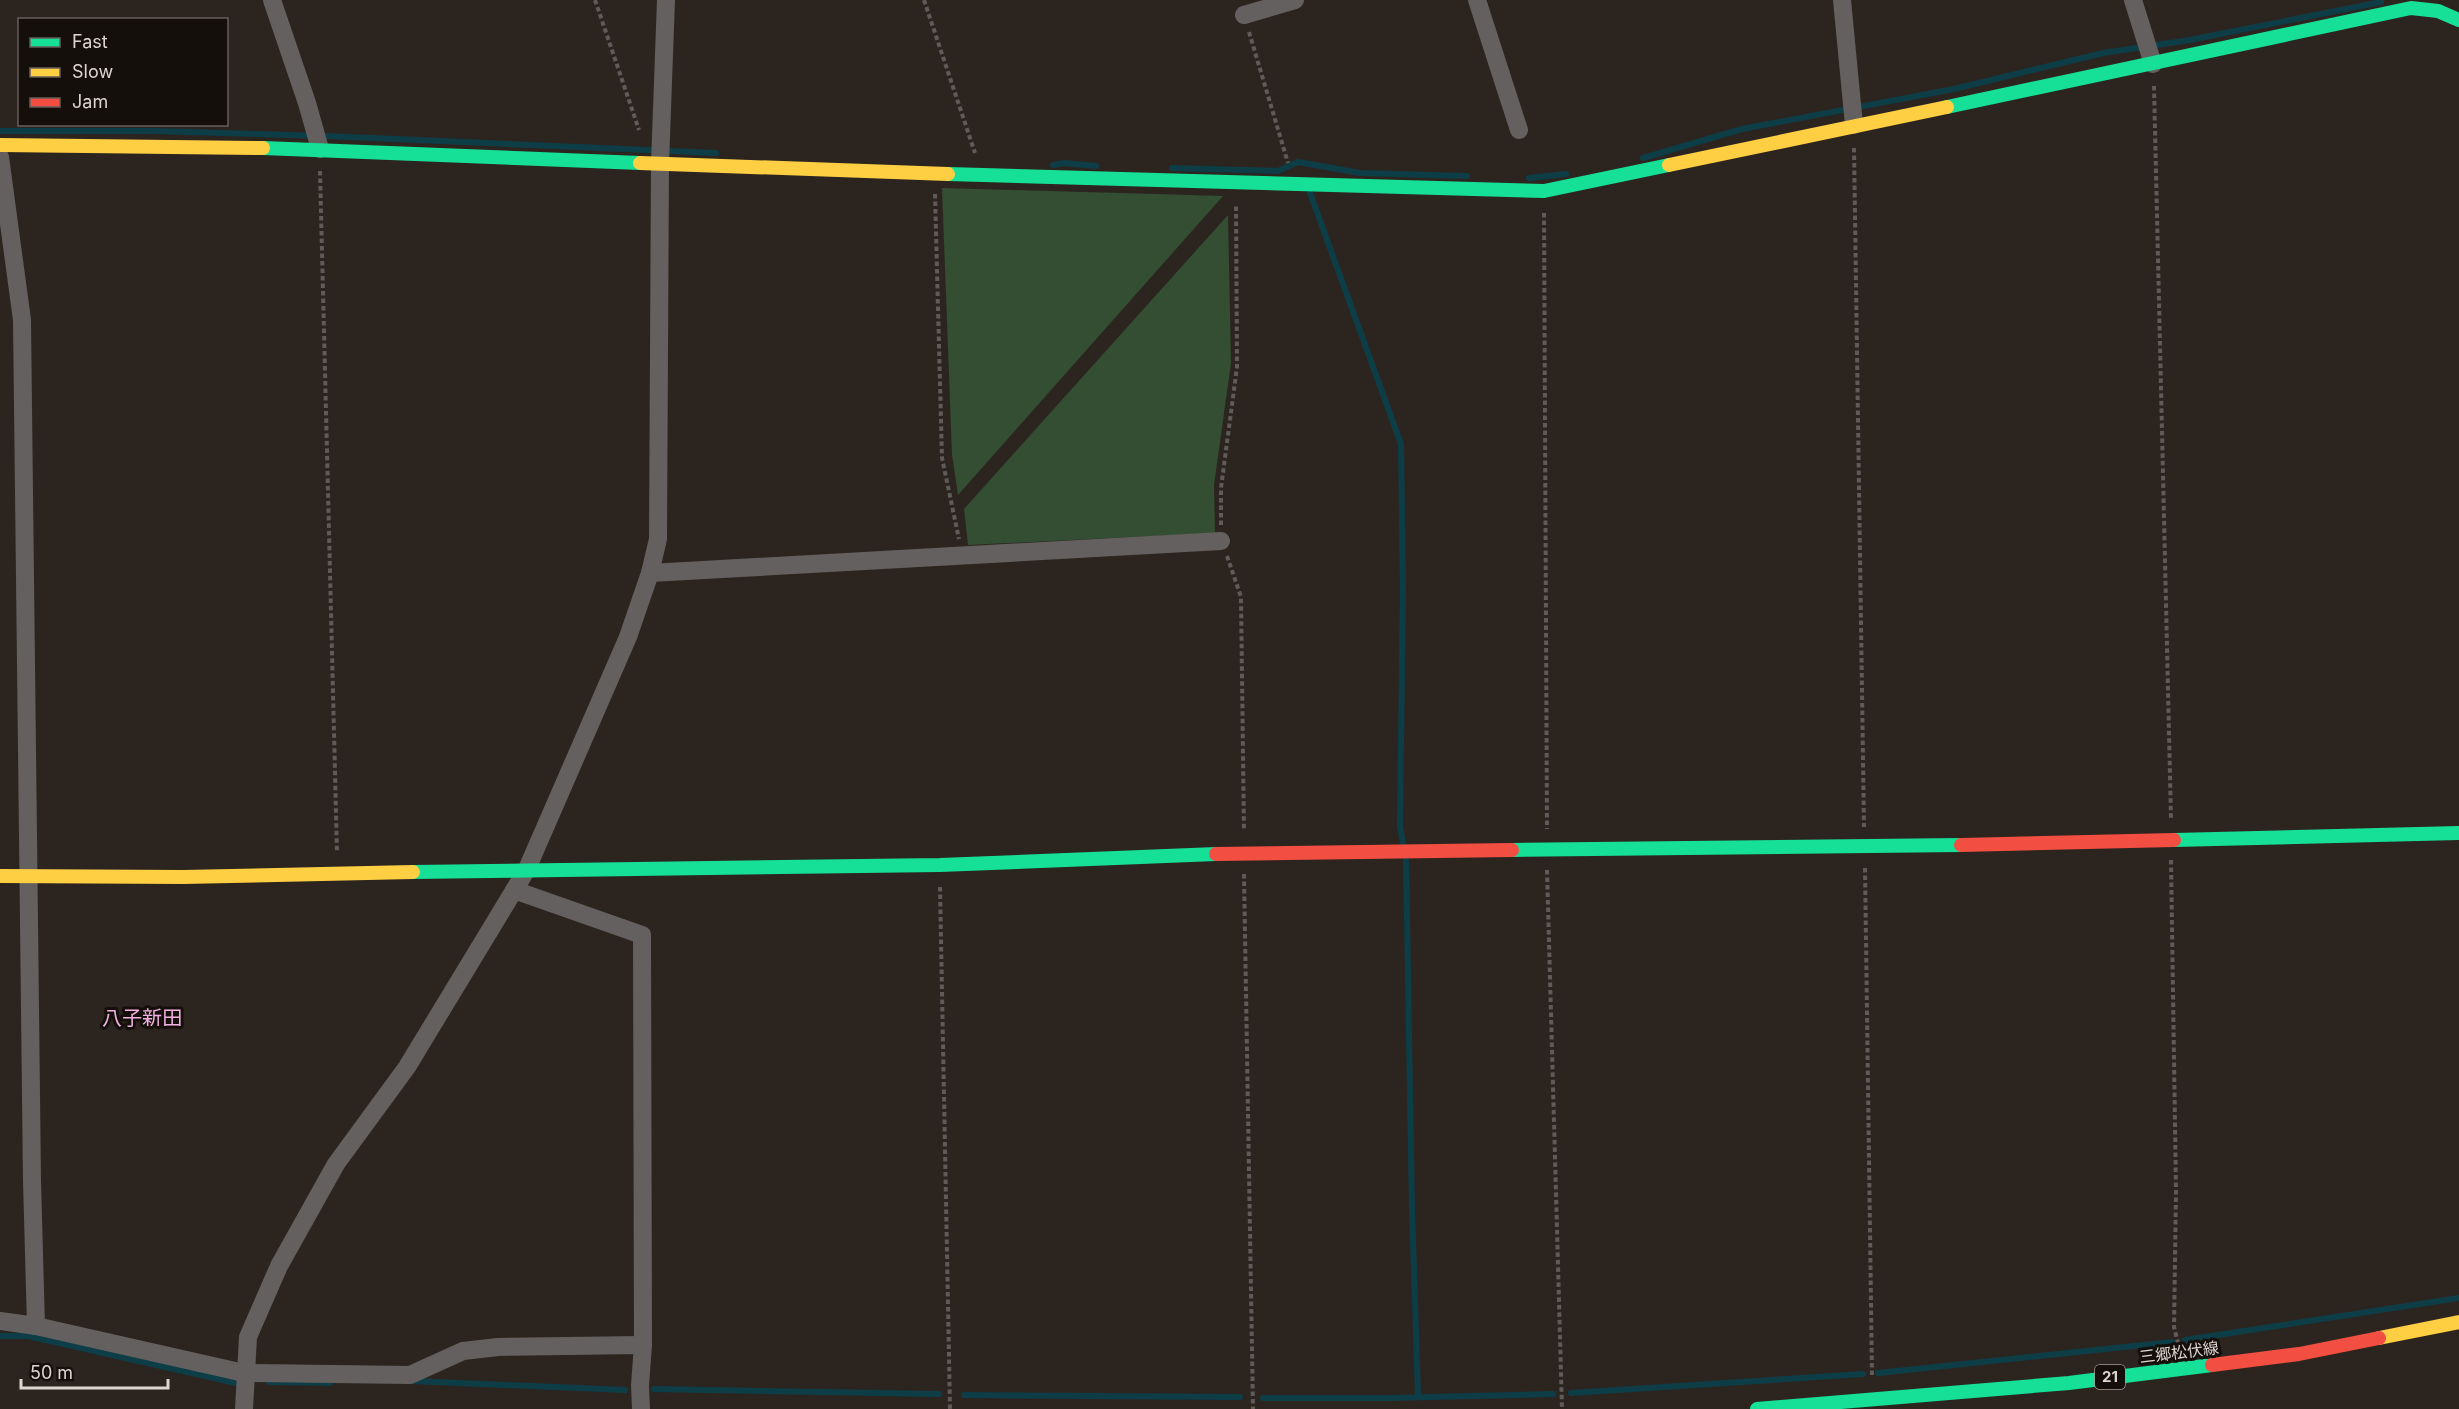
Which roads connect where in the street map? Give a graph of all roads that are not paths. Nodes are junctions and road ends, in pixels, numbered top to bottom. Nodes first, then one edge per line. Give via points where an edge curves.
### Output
1 (272, 0) edge
2 (666, 0) edge
3 (1294, 0) edge
4 (1477, 0) edge
5 (1842, 0) edge
6 (2133, 0) edge
7 (2439, 6) edge
8 (1244, 15) road end
9 (2459, 20) edge
10 (2153, 64) junction
11 (1854, 125) junction
12 (1519, 130) dead end
13 (0, 145) edge
14 (320, 149) junction
15 (0, 157) edge
16 (660, 164) junction
17 (1221, 541) road end
18 (650, 573) junction
19 (2459, 833) edge
20 (527, 869) junction
21 (0, 876) edge
22 (29, 876) junction
23 (514, 891) junction
24 (0, 1321) edge
25 (2459, 1322) edge
26 (36, 1326) junction
27 (643, 1345) junction
28 (244, 1373) junction
29 (244, 1409) edge
30 (640, 1409) edge
31 (1757, 1409) edge

1 - 14 street
2 - 16 street
3 - 8 street
4 - 12 street
5 - 11 street
6 - 10 street
7 - 9 street
7 - 10 street via 2411,8
10 - 11 street
11 - 16 street via 1544,191
13 - 14 street
14 - 16 street
15 - 22 street via 22,320
16 - 18 street via 658,539
17 - 18 street
18 - 20 street via 628,637
19 - 20 street via 1864,847 1244,853 940,865
20 - 22 street via 183,877
20 - 23 street
21 - 22 street
22 - 26 street
23 - 27 street via 642,935
23 - 28 street via 407,1067 336,1164 279,1266 248,1337
24 - 26 street
25 - 31 street, 三郷松伏線 / 21 via 2299,1354 2069,1383
26 - 28 street
27 - 28 street via 463,1351 410,1376
27 - 30 street
28 - 29 street

